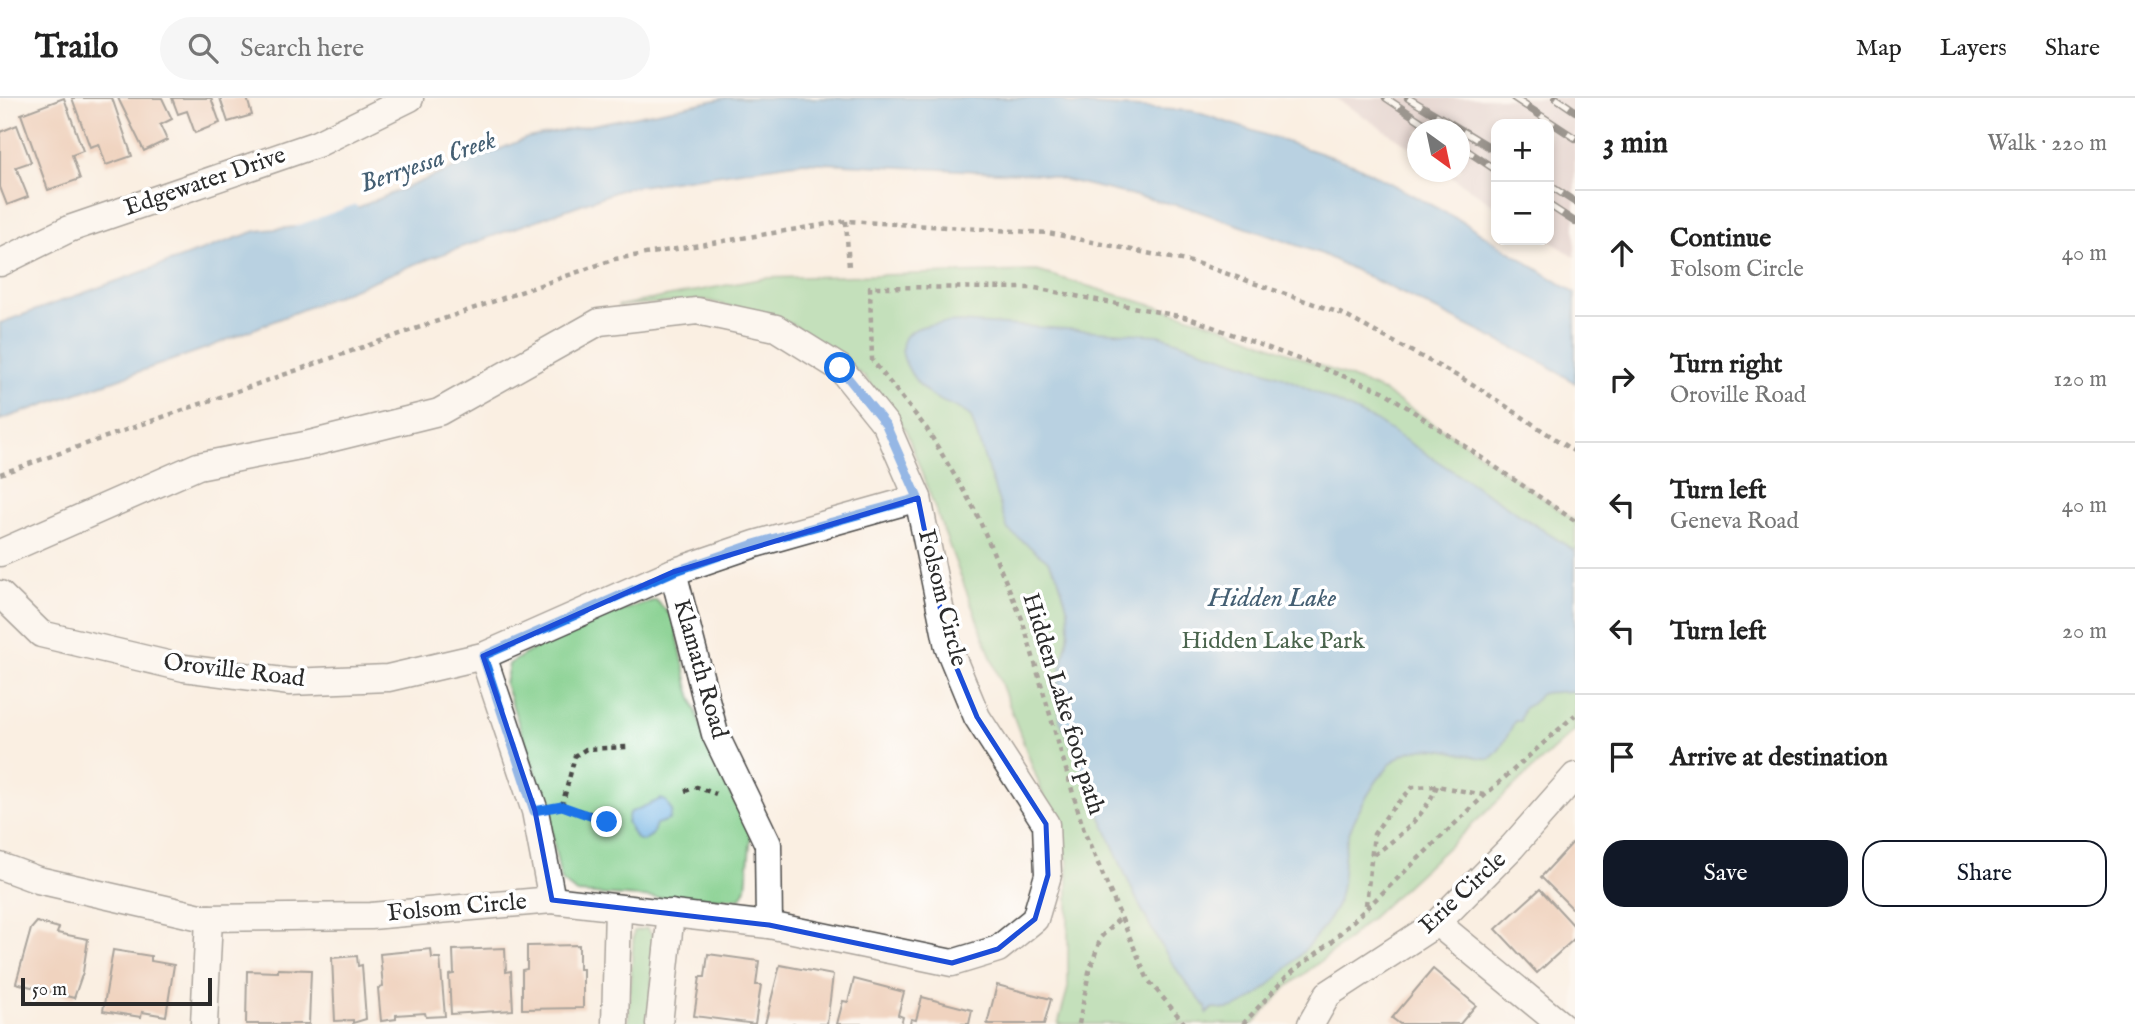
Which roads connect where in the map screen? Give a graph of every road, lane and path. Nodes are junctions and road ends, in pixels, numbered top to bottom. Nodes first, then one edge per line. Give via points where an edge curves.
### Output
1 (410, 98) edge
2 (846, 221) dead end
3 (0, 263) edge
4 (849, 268) dead end
5 (918, 498) junction
6 (1575, 521) edge
7 (0, 553) edge
8 (673, 572) junction
9 (0, 594) edge
10 (483, 656) junction
11 (1575, 715) edge
12 (627, 747) dead end
13 (1575, 776) edge
14 (1437, 786) junction
15 (1485, 795) junction
16 (562, 806) junction
17 (534, 811) junction
18 (607, 822) dead end
19 (1374, 855) junction
20 (0, 866) edge
21 (552, 900) junction
22 (1366, 907) junction
23 (618, 908) junction
24 (671, 913) junction
25 (1121, 917) junction
26 (209, 918) junction
27 (1437, 923) junction
28 (769, 925) junction
29 (204, 1024) edge
30 (615, 1024) edge
31 (659, 1024) edge
32 (1079, 1024) edge
33 (1185, 1024) edge
34 (1243, 1024) edge
35 (1311, 1024) edge
36 (1560, 1024) edge

1 - 3 street, Edgewater Drive via 317,144 69,229
2 - 4 path
5 - 7 street, Folsom Circle via 886,425 840,368 776,328 697,311 599,322 439,412 198,466
5 - 8 street, Oroville Road
5 - 28 street, Folsom Circle via 948,647 977,717 1046,824 1048,875 1035,919 998,949 952,963
6 - 25 path, Hidden Lake foot path via 1384,391 1189,318 1035,288 870,287 872,360 926,429 975,510 1022,620 1084,831
8 - 10 street, Oroville Road
8 - 28 street, Klamath Road via 715,734 768,844
9 - 10 street, Oroville Road via 41,634 184,668 290,682 388,678
10 - 17 street
11 - 15 path
12 - 16 path via 586,749 575,756
13 - 27 street, Erie Circle
14 - 15 path
14 - 19 path via 1410,828
14 - 19 path via 1413,787 1390,811 1374,834
15 - 22 path
16 - 17 path
16 - 18 path
17 - 21 street
19 - 22 path
20 - 26 street, Folsom Circle via 38,880
21 - 23 street, Folsom Circle
21 - 26 street, Folsom Circle via 371,916
22 - 34 path via 1287,976
23 - 24 street, Folsom Circle
23 - 30 street
24 - 28 street, Folsom Circle
24 - 31 street
25 - 32 path via 1101,937
25 - 33 path, Hidden Lake foot path via 1148,980
26 - 29 street
27 - 35 street, Erie Circle via 1328,994
27 - 36 street

